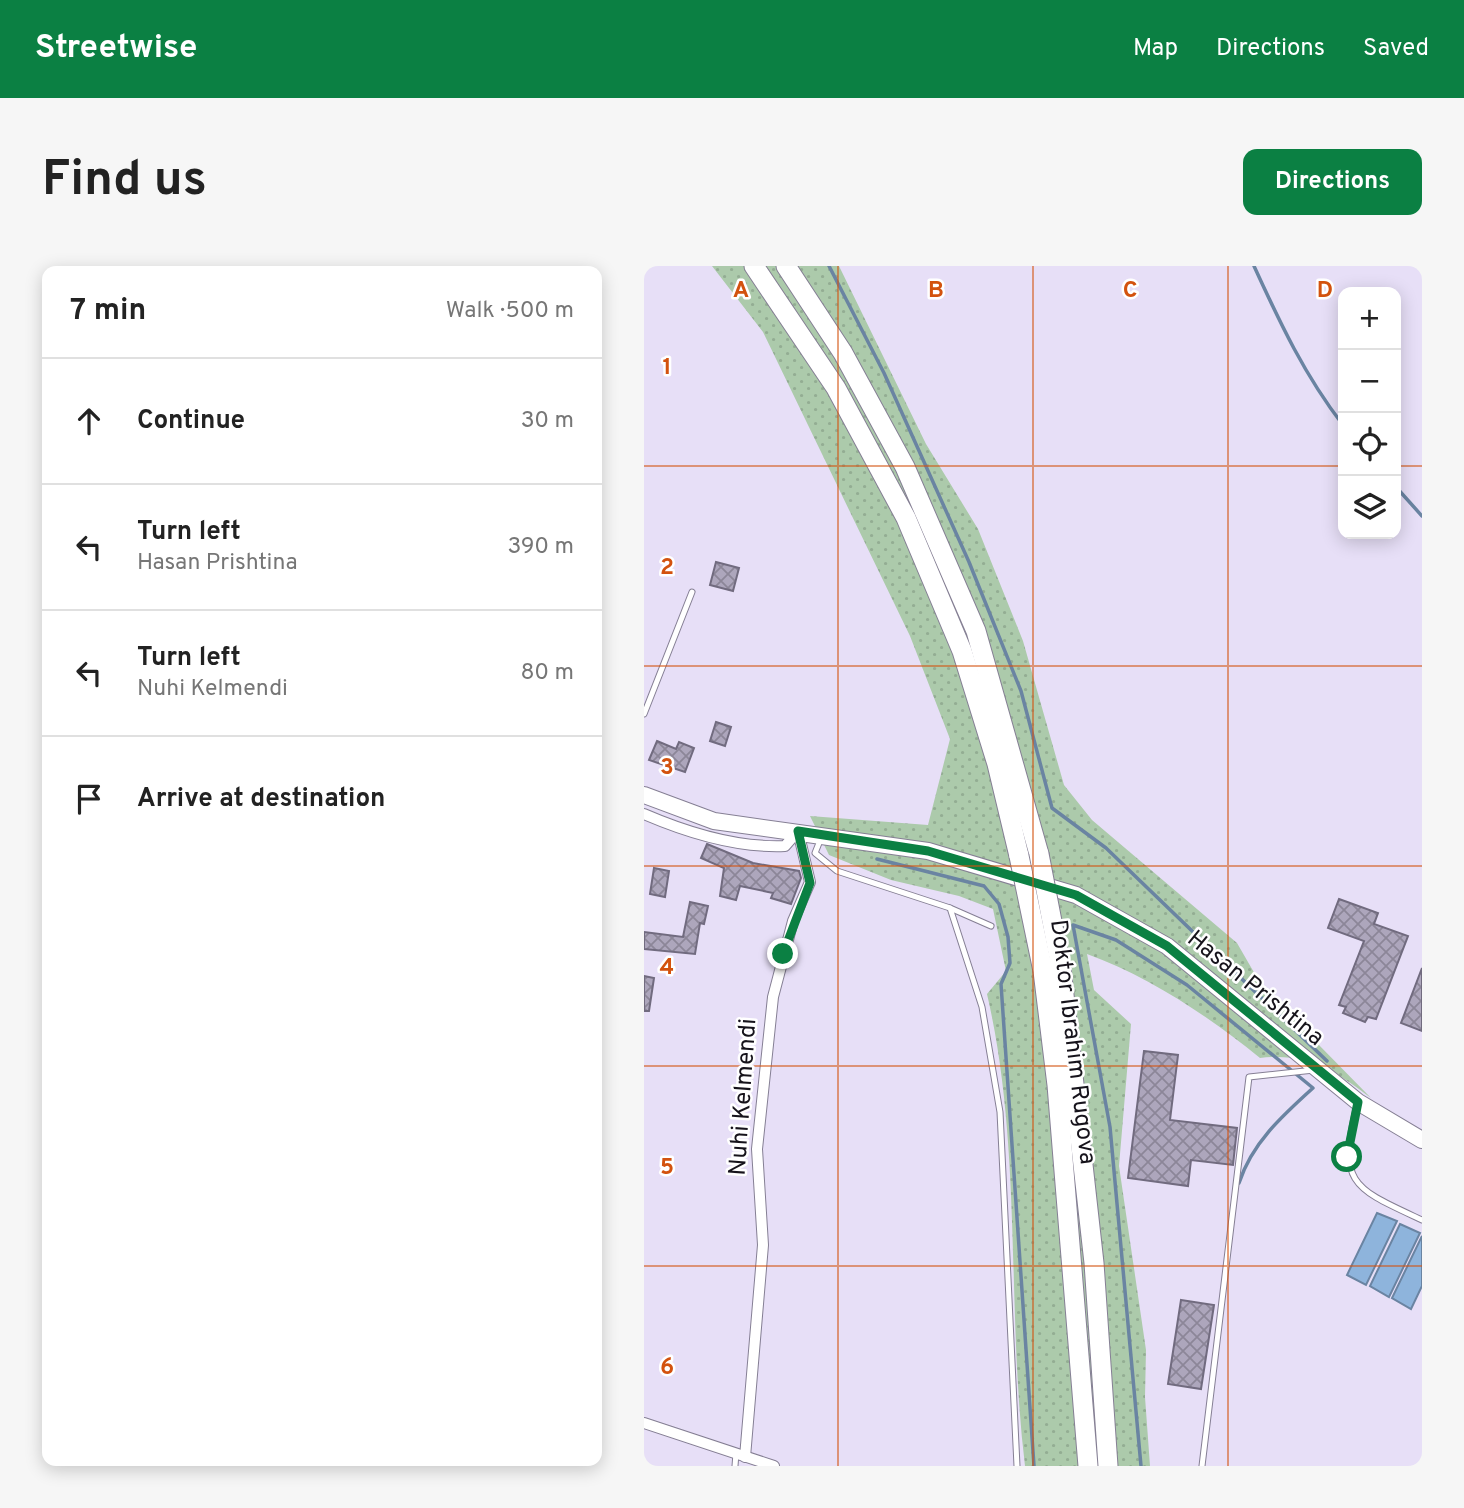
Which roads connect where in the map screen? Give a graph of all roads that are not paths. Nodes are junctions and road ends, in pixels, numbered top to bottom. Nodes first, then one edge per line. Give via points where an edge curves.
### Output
1 (754, 266) edge
2 (786, 266) edge
3 (692, 592) dead end
4 (644, 715) edge
5 (644, 795) edge
6 (644, 814) edge
7 (798, 831) junction
8 (822, 835) junction
9 (1029, 855) junction
10 (950, 908) junction
11 (991, 926) dead end
12 (1052, 969) junction
13 (1317, 1069) junction
14 (1358, 1102) junction
15 (1422, 1140) edge
16 (1422, 1220) edge
17 (644, 1423) edge
18 (740, 1455) junction
19 (735, 1466) edge
20 (774, 1466) edge
21 (1017, 1466) edge
22 (1088, 1466) edge
23 (1108, 1466) edge
24 (1202, 1466) edge

1 - 9 highway, Doktor Ibrahim Rugova via 836,388 906,518 962,651
2 - 9 highway, Doktor Ibrahim Rugova via 843,353 905,467 976,631
3 - 4 lane
5 - 7 main road, Hasan Prishtina via 714,821
6 - 7 street via 754,847 785,846
7 - 8 main road, Hasan Prishtina
7 - 18 street, Nuhi Kelmendi via 810,883 793,920 773,997 757,1149 763,1245
8 - 10 lane via 815,853 837,870
8 - 13 main road, Hasan Prishtina via 928,851 1076,895 1167,946
9 - 12 highway, Doktor Ibrahim Rugova, bridge
10 - 11 lane
10 - 21 lane via 982,1007 1000,1112
12 - 22 highway, Doktor Ibrahim Rugova
12 - 23 highway, Doktor Ibrahim Rugova via 1093,1250
13 - 14 main road, Hasan Prishtina
13 - 24 lane via 1249,1077
14 - 15 main road, Hasan Prishtina
14 - 16 lane via 1347,1157 1350,1175 1364,1190
17 - 18 street
18 - 19 lane
18 - 20 street

